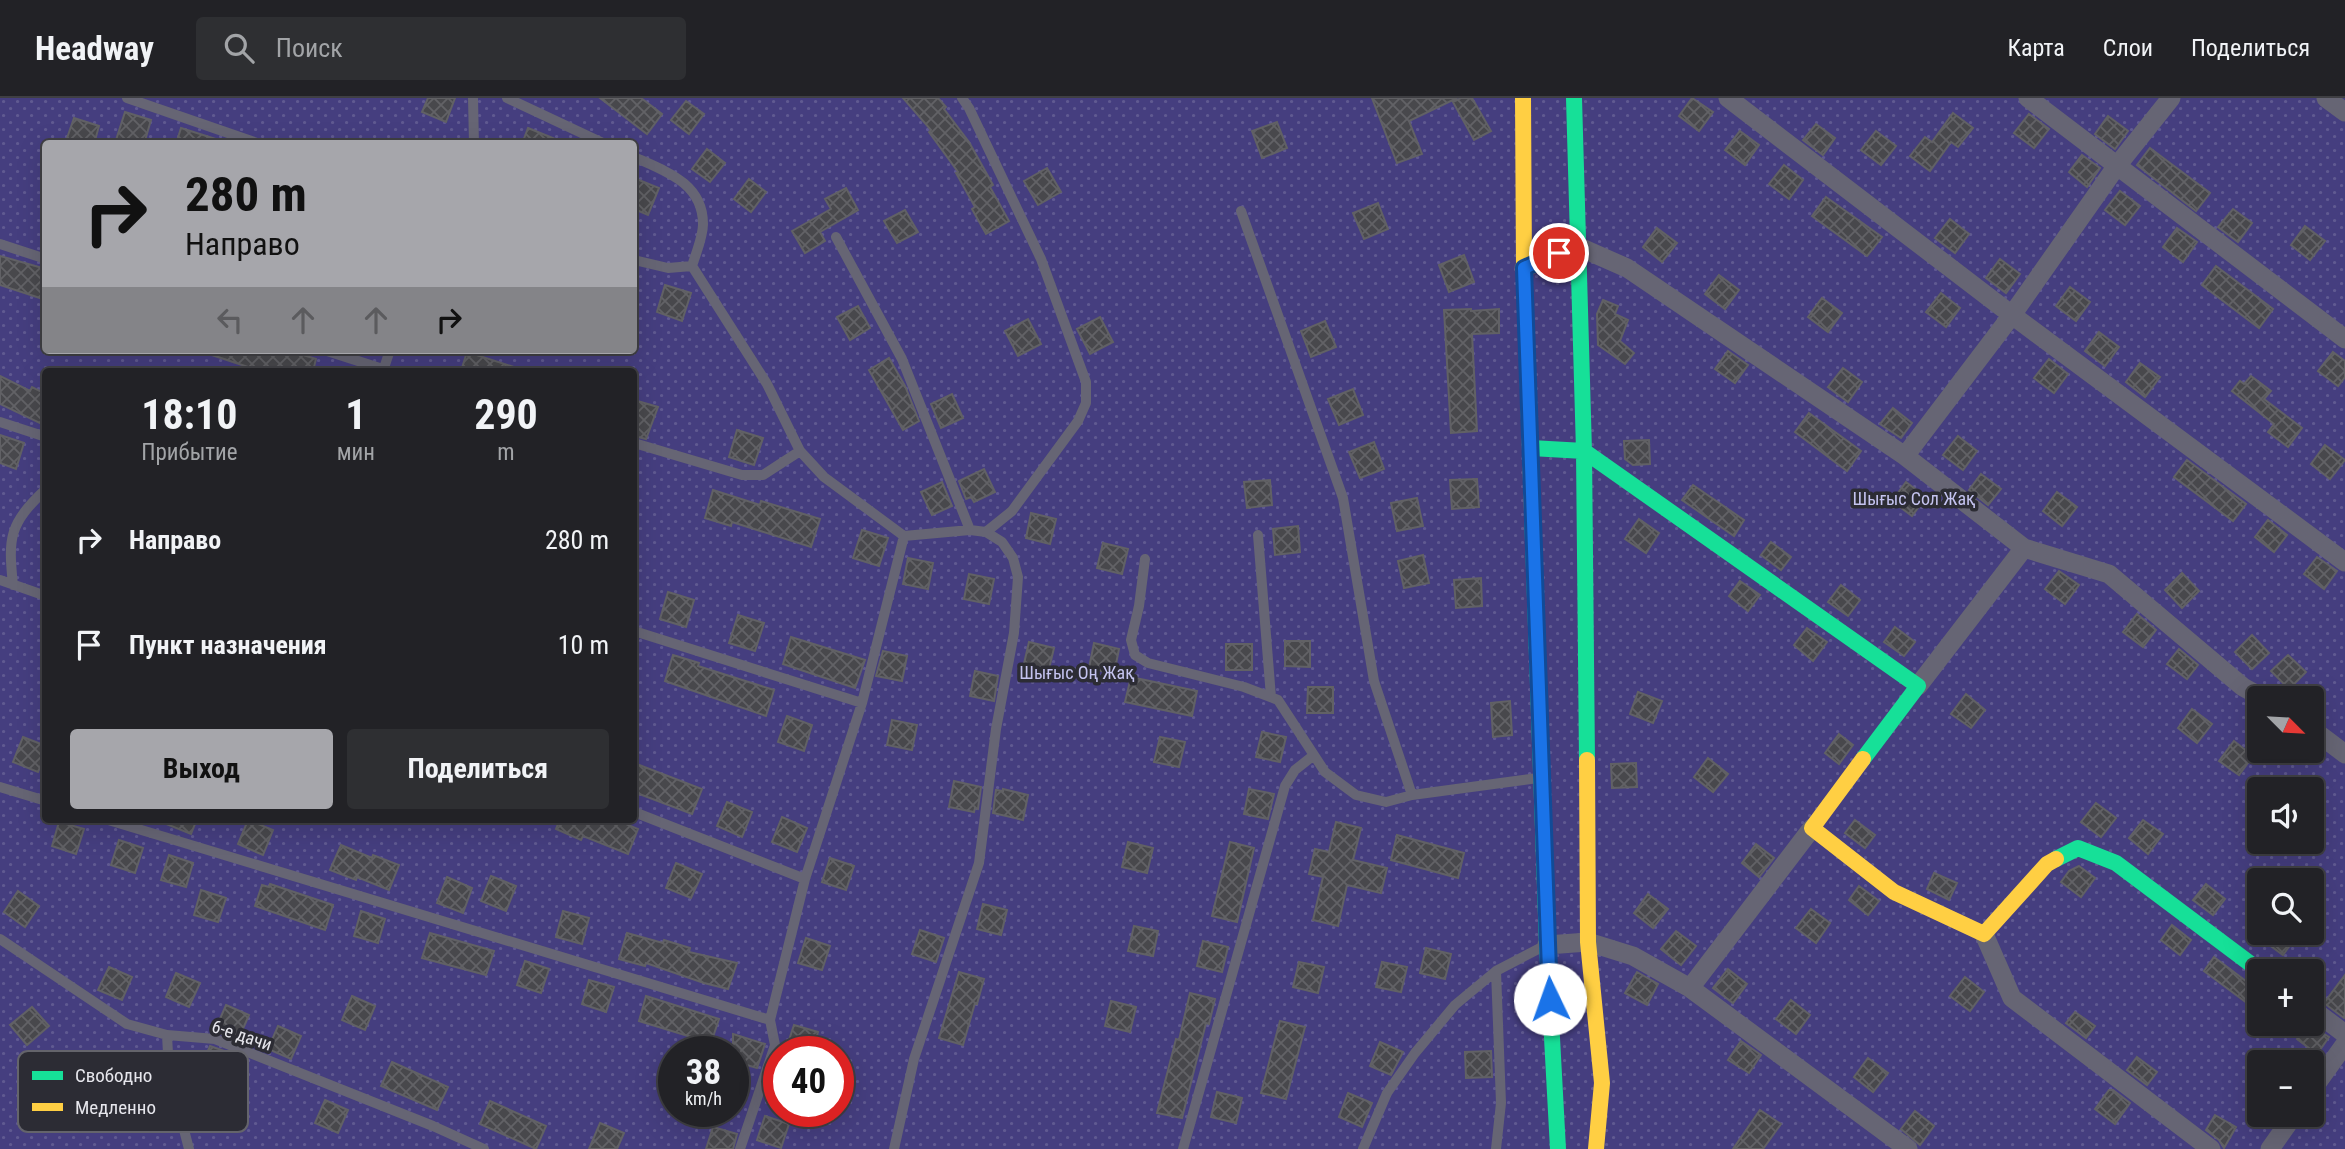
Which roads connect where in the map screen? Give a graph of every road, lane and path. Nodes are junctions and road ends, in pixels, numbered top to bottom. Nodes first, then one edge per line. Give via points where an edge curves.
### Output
1 (127, 98) edge
2 (473, 98) edge
3 (507, 98) edge
4 (961, 98) edge
5 (1523, 98) edge
6 (1574, 98) edge
7 (1728, 98) edge
8 (2028, 98) edge
9 (2171, 98) edge
10 (2326, 98) edge
11 (2345, 112) edge
12 (248, 140) edge
13 (474, 140) edge
14 (596, 140) edge
15 (637, 158) edge
16 (2116, 167) junction
17 (1241, 211) dead end
18 (836, 237) dead end
19 (0, 244) edge
20 (1577, 246) junction
21 (42, 258) edge
22 (637, 261) edge
23 (692, 266) junction
24 (1524, 268) junction
25 (2012, 316) junction
26 (2345, 339) edge
27 (336, 354) edge
28 (379, 368) edge
29 (0, 422) edge
30 (42, 436) edge
31 (637, 444) edge
32 (1531, 447) junction
33 (800, 451) junction
34 (1584, 451) junction
35 (1905, 456) junction
36 (42, 493) edge
37 (970, 530) junction
38 (986, 532) junction
39 (1258, 535) dead end
40 (904, 536) junction
41 (2024, 548) junction
42 (1145, 559) dead end
43 (2345, 562) edge
44 (0, 580) edge
45 (13, 585) junction
46 (42, 595) edge
47 (637, 632) edge
48 (1918, 686) junction
49 (2247, 689) edge
50 (1271, 697) junction
51 (862, 703) junction
52 (2324, 738) edge
53 (2345, 754) edge
54 (1314, 755) junction
55 (1542, 778) junction
56 (0, 788) edge
57 (1412, 795) junction
58 (42, 800) edge
59 (637, 813) edge
60 (118, 823) edge
61 (1812, 828) junction
62 (805, 879) junction
63 (1984, 934) junction
64 (0, 939) edge
65 (1588, 942) junction
66 (1548, 945) junction
67 (2247, 961) edge
68 (1496, 971) junction
69 (1690, 988) junction
70 (2324, 1018) edge
71 (770, 1020) junction
72 (2345, 1034) edge
73 (167, 1035) junction
74 (2345, 1044) edge
75 (168, 1051) edge
76 (245, 1051) edge
77 (248, 1052) edge
78 (2324, 1073) edge
79 (2286, 1127) edge
80 (185, 1132) edge
81 (189, 1149) edge
82 (484, 1149) edge
83 (740, 1149) edge
84 (894, 1149) edge
85 (1183, 1149) edge
86 (1363, 1149) edge
87 (1496, 1149) edge
88 (1558, 1149) edge
89 (1596, 1149) edge
90 (1908, 1149) edge
91 (2211, 1149) edge
92 (2270, 1149) edge

1 - 12 lane
2 - 13 lane
3 - 14 lane
4 - 38 lane via 1023,216 1086,382 1086,403 1078,422 1012,511
5 - 24 street
6 - 20 street
7 - 25 street
8 - 16 street
9 - 16 street
10 - 11 street
15 - 23 lane via 680,178 701,203 703,226
16 - 25 street
16 - 26 street
17 - 57 lane via 1343,498 1374,681
18 - 37 lane via 902,359
19 - 21 lane
20 - 24 street
20 - 34 street
20 - 35 street via 1628,268
22 - 23 lane via 668,268
23 - 33 lane via 767,384
24 - 32 street
25 - 35 street
25 - 43 street
27 - 28 lane
29 - 30 lane
31 - 33 lane via 742,475 763,474
32 - 34 street
32 - 55 street
33 - 40 lane via 824,477
34 - 48 street
34 - 65 street
35 - 41 street
36 - 45 lane via 14,528 9,548
37 - 38 lane
37 - 40 lane
38 - 84 lane via 1002,542 1013,558 1018,577 1014,633 979,863 915,1059
39 - 50 lane
40 - 51 lane
41 - 48 street
41 - 49 street via 2109,574
42 - 50 lane via 1131,640 1135,655 1148,663
44 - 45 lane
45 - 46 lane
47 - 51 lane
48 - 61 street
50 - 54 lane via 1278,700
51 - 62 lane
52 - 53 street
54 - 57 lane via 1325,772 1356,794 1386,802
54 - 85 lane via 1295,770 1285,786
55 - 57 lane
55 - 66 street
56 - 58 lane
59 - 62 lane
60 - 71 lane
61 - 63 street via 1894,892
61 - 69 street
62 - 71 lane
63 - 67 street via 2047,864 2078,848 2116,863
63 - 91 street via 2012,998
64 - 73 lane, 6-е дачи via 127,1024
65 - 66 street
65 - 69 street via 1633,957
65 - 89 street via 1602,1083
66 - 68 lane
66 - 88 street
68 - 86 lane via 1455,1005 1415,1054 1387,1093
68 - 87 lane via 1501,1103
69 - 90 street
70 - 72 street
71 - 83 lane via 775,1045
73 - 75 lane
73 - 76 lane, 6-е дачи via 215,1039
74 - 78 street
77 - 82 lane, 6-е дачи
79 - 92 street
80 - 81 lane

